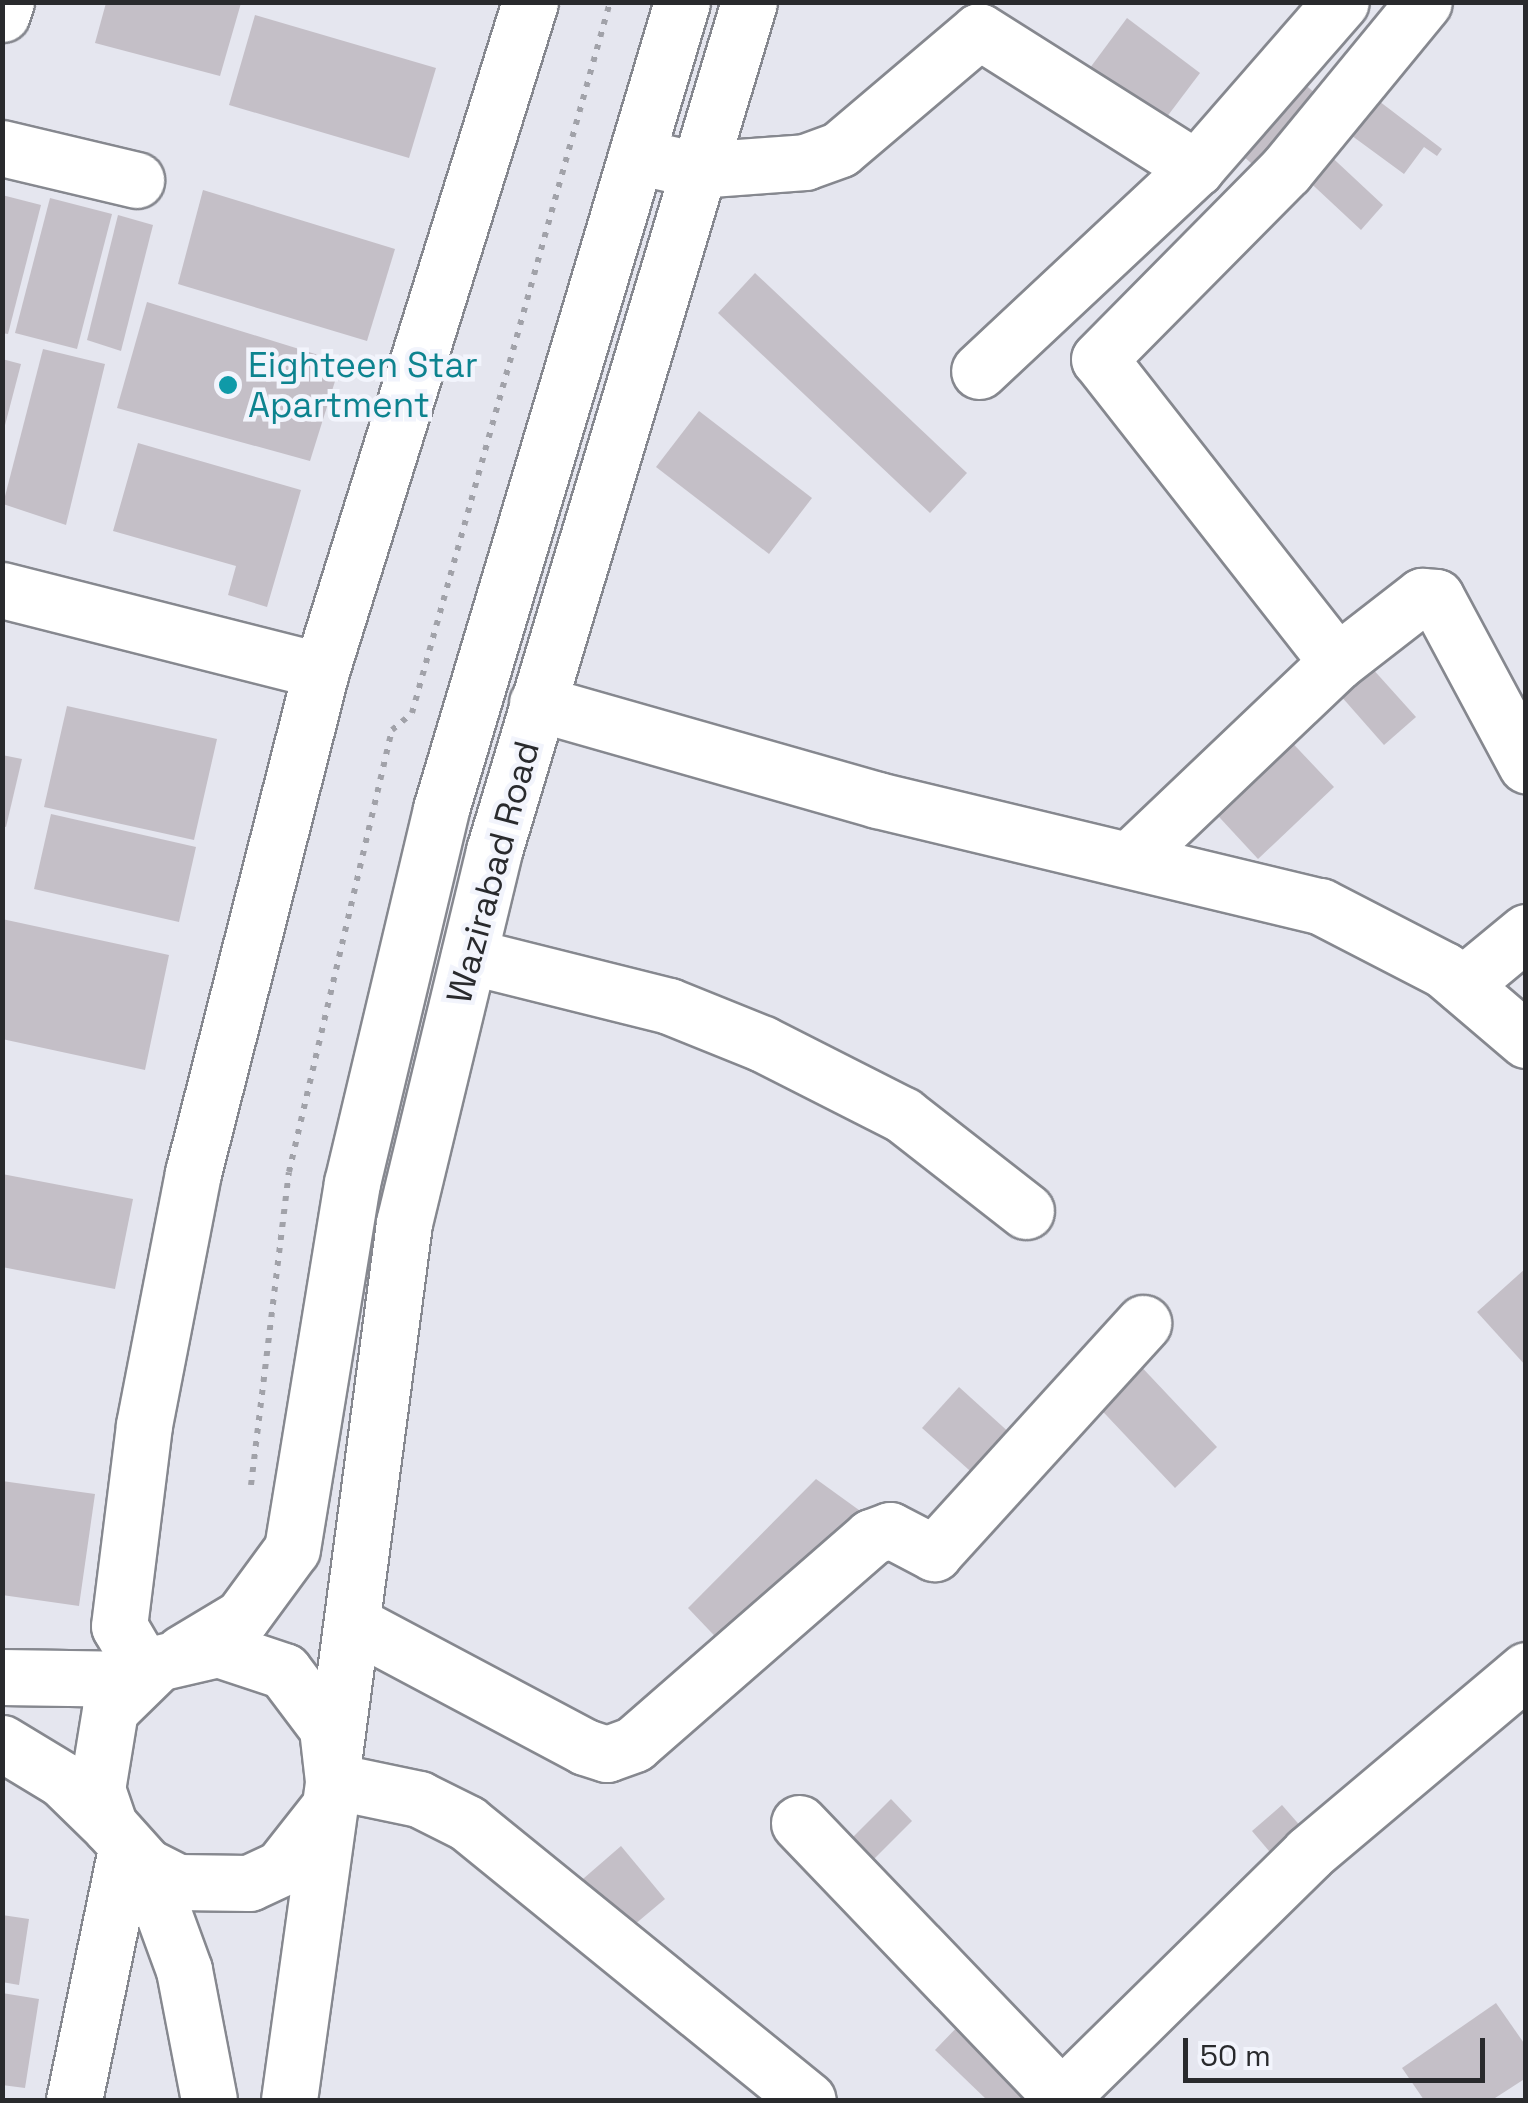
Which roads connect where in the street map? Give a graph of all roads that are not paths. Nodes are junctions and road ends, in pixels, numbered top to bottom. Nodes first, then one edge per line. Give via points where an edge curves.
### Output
1 (6, 2) edge
2 (530, 2) edge
3 (682, 2) edge
4 (749, 2) edge
5 (1340, 2) edge
6 (1424, 2) edge
7 (2, 14) edge
8 (2, 148) edge
9 (636, 156) junction
10 (1196, 168) junction
11 (697, 170) junction
12 (136, 180) dead end
13 (979, 371) dead end
14 (2, 590) edge
15 (1337, 662) junction
16 (321, 671) junction
17 (538, 703) junction
18 (1526, 765) edge
19 (1130, 859) junction
20 (1526, 932) edge
21 (468, 956) junction
22 (1462, 985) junction
23 (1526, 1040) edge
24 (1026, 1212) dead end
25 (1144, 1323) dead end
26 (352, 1623) junction
27 (155, 1668) junction
28 (1526, 1670) edge
29 (2, 1678) edge
30 (2, 1744) edge
31 (330, 1785) junction
32 (798, 1823) dead end
33 (128, 1847) junction
34 (1060, 2099) edge
35 (74, 2100) edge
36 (209, 2100) edge
37 (289, 2100) edge
38 (808, 2100) edge

1 - 7 main road
2 - 16 main road
3 - 9 main road, Wazirabad Road
4 - 11 main road, Wazirabad Road
5 - 10 main road
6 - 15 main road via 1286,170 1099,359
8 - 12 main road
9 - 11 main road
9 - 27 main road, Wazirabad Road via 441,808 352,1182 292,1549 242,1616
10 - 11 main road via 979,32 840,148 805,162
10 - 13 main road
11 - 17 main road, Wazirabad Road
14 - 16 main road
15 - 18 main road via 1422,596 1436,597
15 - 19 main road
16 - 27 main road via 193,1173 144,1425 119,1626
17 - 19 main road via 877,800
17 - 21 main road, Wazirabad Road
19 - 22 main road via 1320,906
20 - 22 main road
21 - 24 main road via 669,1006 763,1044 903,1115
21 - 26 main road, Wazirabad Road via 404,1223
22 - 23 main road
25 - 26 main road via 934,1553 890,1530 871,1536 634,1744 606,1754 585,1747
26 - 31 main road, Wazirabad Road
27 - 29 main road
27 - 31 main road via 235,1652 284,1671 318,1712
27 - 33 main road via 110,1710 98,1748
28 - 34 main road via 1309,1853
30 - 33 main road via 63,1780
31 - 33 main road via 281,1868 248,1883 178,1882
31 - 37 main road, Wazirabad Road
31 - 38 main road via 419,1799 467,1822
32 - 34 main road
33 - 35 main road
33 - 36 main road via 184,1970

